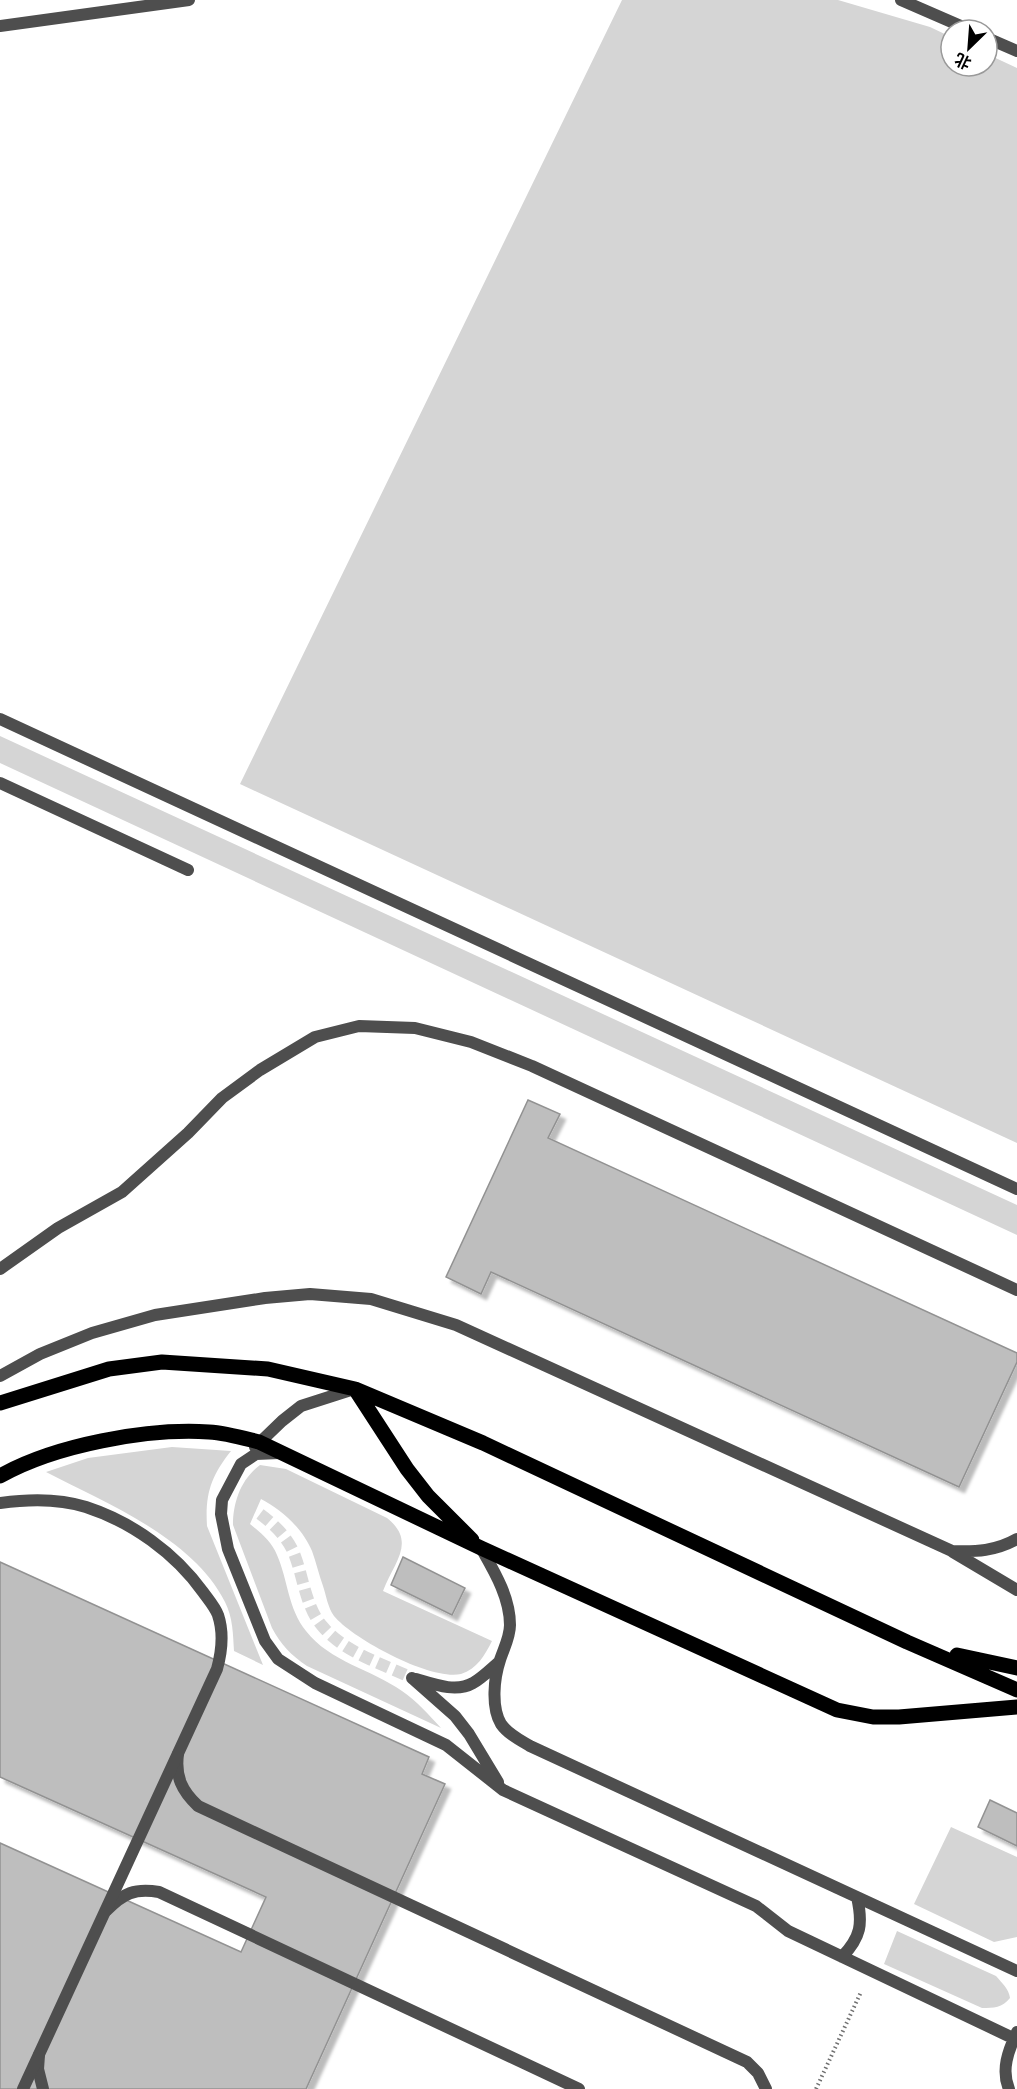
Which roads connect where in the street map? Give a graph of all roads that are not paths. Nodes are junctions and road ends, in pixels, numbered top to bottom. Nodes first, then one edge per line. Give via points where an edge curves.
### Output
1 (189, 0) edge
2 (901, 0) edge
3 (942, 18) edge
4 (0, 26) edge
5 (999, 43) edge
6 (1017, 51) edge
7 (0, 719) edge
8 (0, 783) edge
9 (188, 870) dead end
10 (1017, 1189) edge
11 (0, 1269) edge
12 (1017, 1290) edge
13 (0, 1376) edge
14 (355, 1389) junction
15 (0, 1403) edge
16 (259, 1442) junction
17 (280, 1453) junction
18 (241, 1464) junction
19 (0, 1476) edge
20 (0, 1503) edge
21 (1017, 1539) edge
22 (481, 1548) junction
23 (952, 1551) junction
24 (1017, 1590) edge
25 (907, 1642) junction
26 (499, 1662) junction
27 (1017, 1668) edge
28 (1017, 1690) edge
29 (1017, 1707) edge
30 (178, 1753) junction
31 (503, 1790) junction
32 (857, 1897) junction
33 (105, 1911) junction
34 (842, 1957) junction
35 (1017, 1971) edge
36 (1016, 2037) edge
37 (39, 2054) junction
38 (23, 2089) edge
39 (43, 2089) edge
40 (579, 2089) edge
41 (766, 2089) edge
42 (1009, 2089) edge

1 - 4 street
2 - 3 street
5 - 6 street
7 - 10 street
8 - 9 street
11 - 12 street via 58,1228 122,1192 222,1098 260,1070 315,1037 360,1026 415,1028 471,1042 532,1066
13 - 23 street via 92,1333 155,1315 310,1294 371,1299 456,1325
14 - 15 main road via 268,1369 162,1362 109,1369
14 - 16 street via 301,1406
14 - 22 main road via 421,1487
14 - 25 main road via 483,1443
16 - 17 main road
16 - 18 street
16 - 19 main road via 211,1432 167,1432 51,1454
17 - 18 street via 256,1454
17 - 22 main road
18 - 31 street via 222,1500 223,1530 265,1641 278,1659 315,1683 446,1745
20 - 30 street via 53,1501 108,1516 170,1553 201,1588 218,1614 222,1648 217,1669
21 - 23 street via 981,1552
22 - 26 street via 508,1608 509,1632
22 - 29 main road via 837,1710 899,1717
23 - 24 street
25 - 27 main road
25 - 28 main road
26 - 31 street via 471,1685 438,1686 412,1678 455,1716
26 - 32 street via 496,1707 501,1724 510,1734
30 - 33 street
30 - 41 street via 180,1783 198,1806 747,2062
31 - 34 street via 756,1906 788,1931
32 - 34 street via 860,1926 857,1938
32 - 35 street
33 - 37 street
33 - 40 street via 129,1893 159,1892
34 - 36 street
36 - 42 street via 1005,2064
37 - 38 street
37 - 39 street

